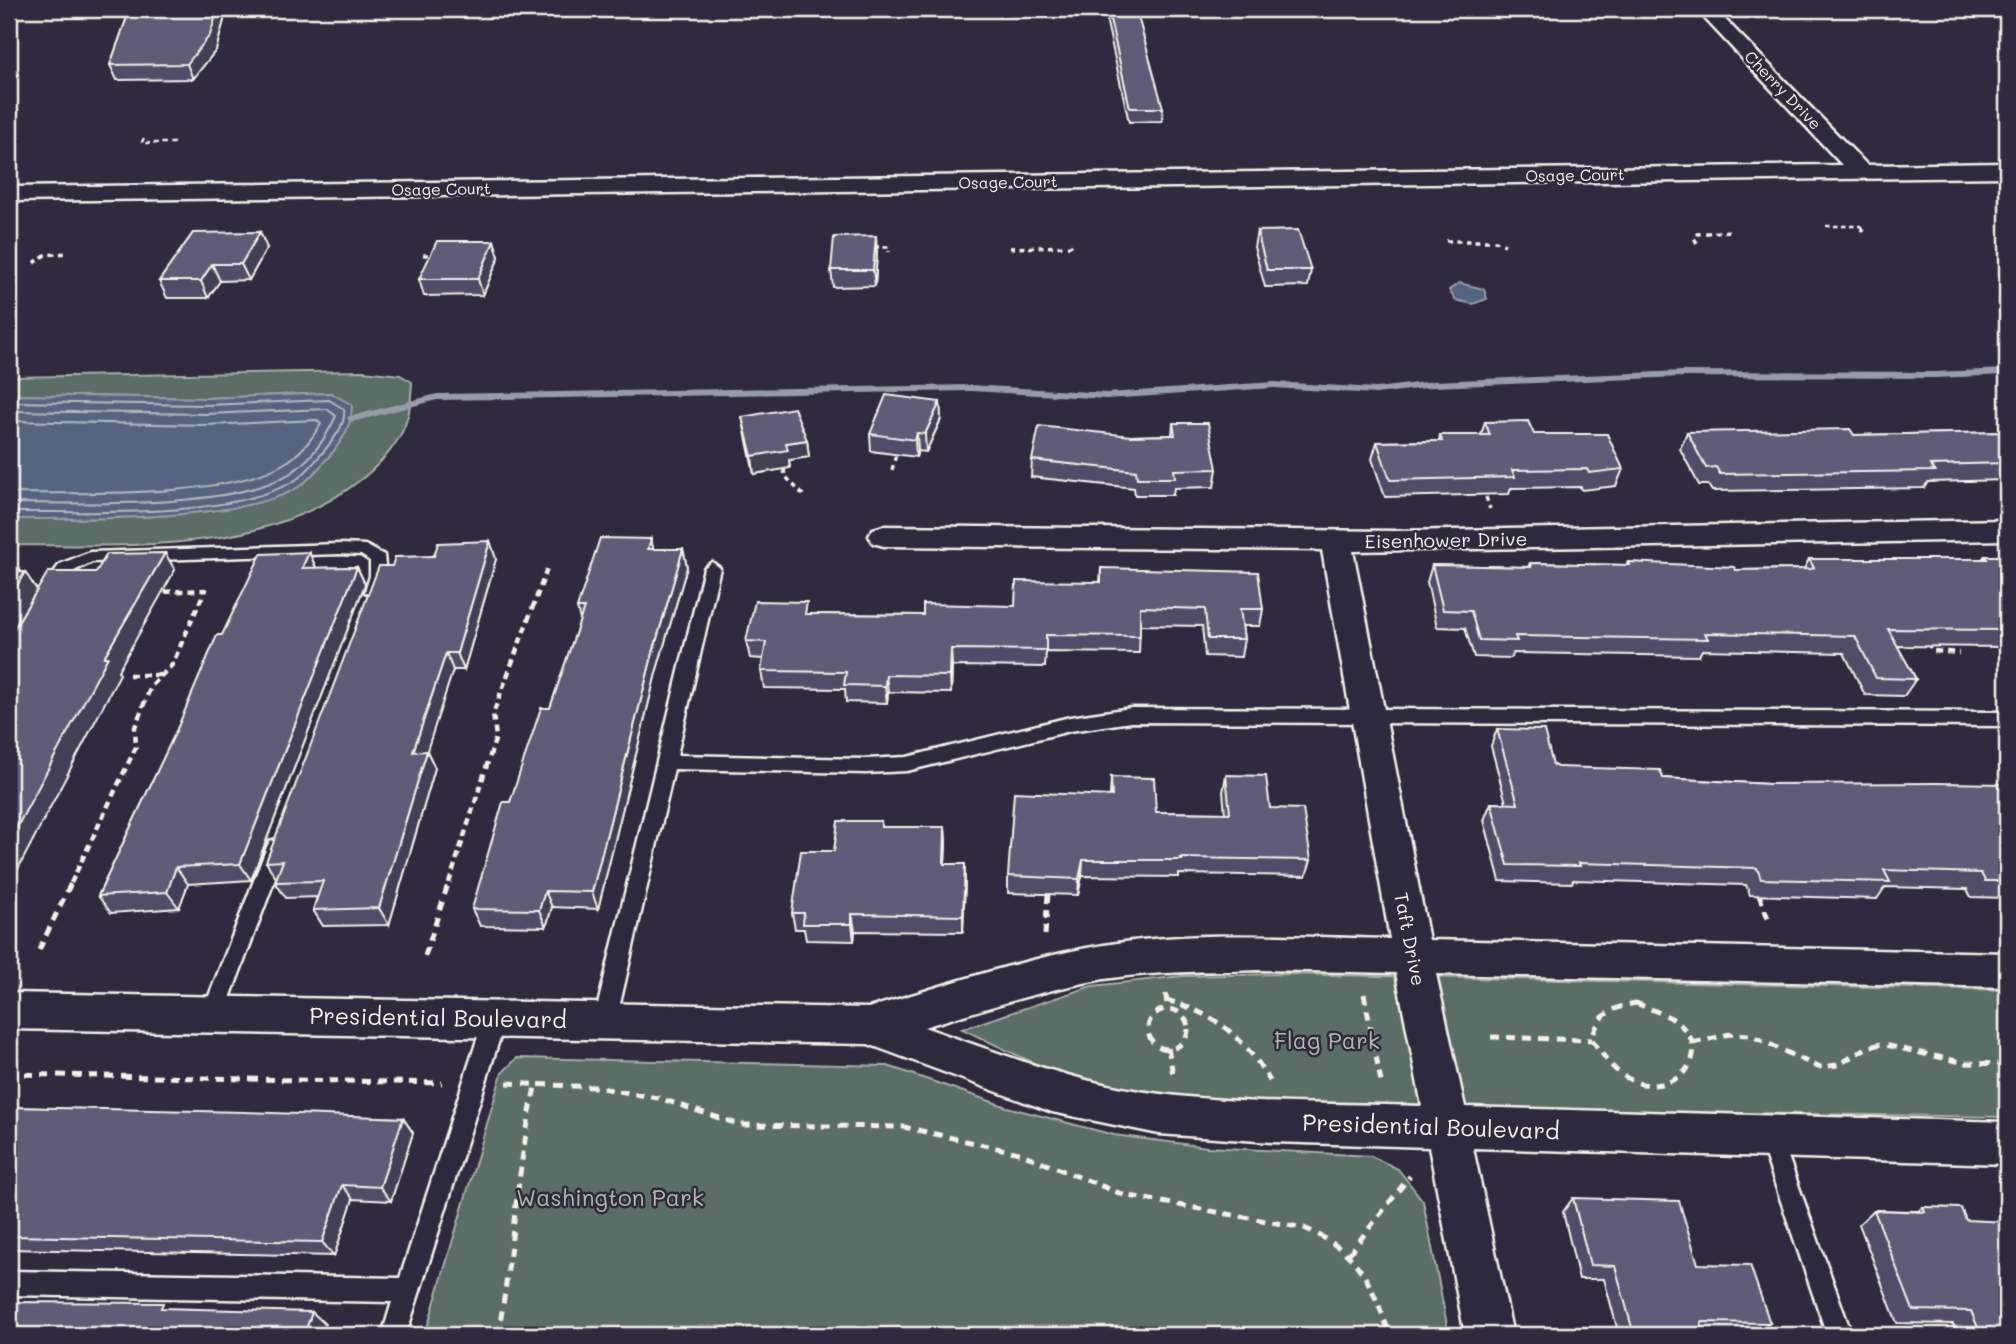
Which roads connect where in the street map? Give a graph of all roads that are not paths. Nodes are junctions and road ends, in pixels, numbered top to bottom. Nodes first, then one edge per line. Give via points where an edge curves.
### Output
1 (1705, 9) edge
2 (2007, 170) edge
3 (1860, 172) junction
4 (9, 194) edge
5 (2007, 530) edge
6 (884, 536) dead end
7 (1336, 542) junction
8 (712, 568) dead end
9 (36, 609) edge
10 (367, 609) edge
11 (1369, 719) junction
12 (2007, 719) edge
13 (666, 762) junction
14 (285, 826) edge
15 (1413, 957) junction
16 (2007, 970) edge
17 (9, 1011) edge
18 (213, 1014) junction
19 (495, 1018) junction
20 (605, 1021) junction
21 (868, 1026) junction
22 (1448, 1127) junction
23 (1770, 1137) junction
24 (2007, 1143) edge
25 (9, 1283) edge
26 (407, 1290) junction
27 (394, 1335) edge
28 (1489, 1335) edge
29 (1840, 1335) edge

1 - 3 street, Cherry Drive
2 - 3 street, Osage Court
3 - 4 street, Osage Court
5 - 7 street, Eisenhower Drive
6 - 7 street, Eisenhower Drive
7 - 11 street, Taft Drive
8 - 13 lane
9 - 10 lane via 66,568 90,557 339,549 365,550 377,559 378,576
11 - 12 lane
11 - 13 lane via 1131,715 1070,724 900,764
11 - 15 street, Taft Drive
13 - 20 lane
14 - 18 lane
15 - 16 street, Presidential Boulevard
15 - 21 street, Presidential Boulevard via 1162,956 1085,966
15 - 22 street, Taft Drive
17 - 18 street, Presidential Boulevard
18 - 19 street, Presidential Boulevard
19 - 20 street, Presidential Boulevard
19 - 26 lane
20 - 21 street, Presidential Boulevard
21 - 22 street, Presidential Boulevard via 1052,1092 1159,1114
22 - 23 street, Presidential Boulevard
22 - 28 street, Taft Drive
23 - 24 street, Presidential Boulevard
23 - 29 lane
25 - 26 lane
26 - 27 lane

